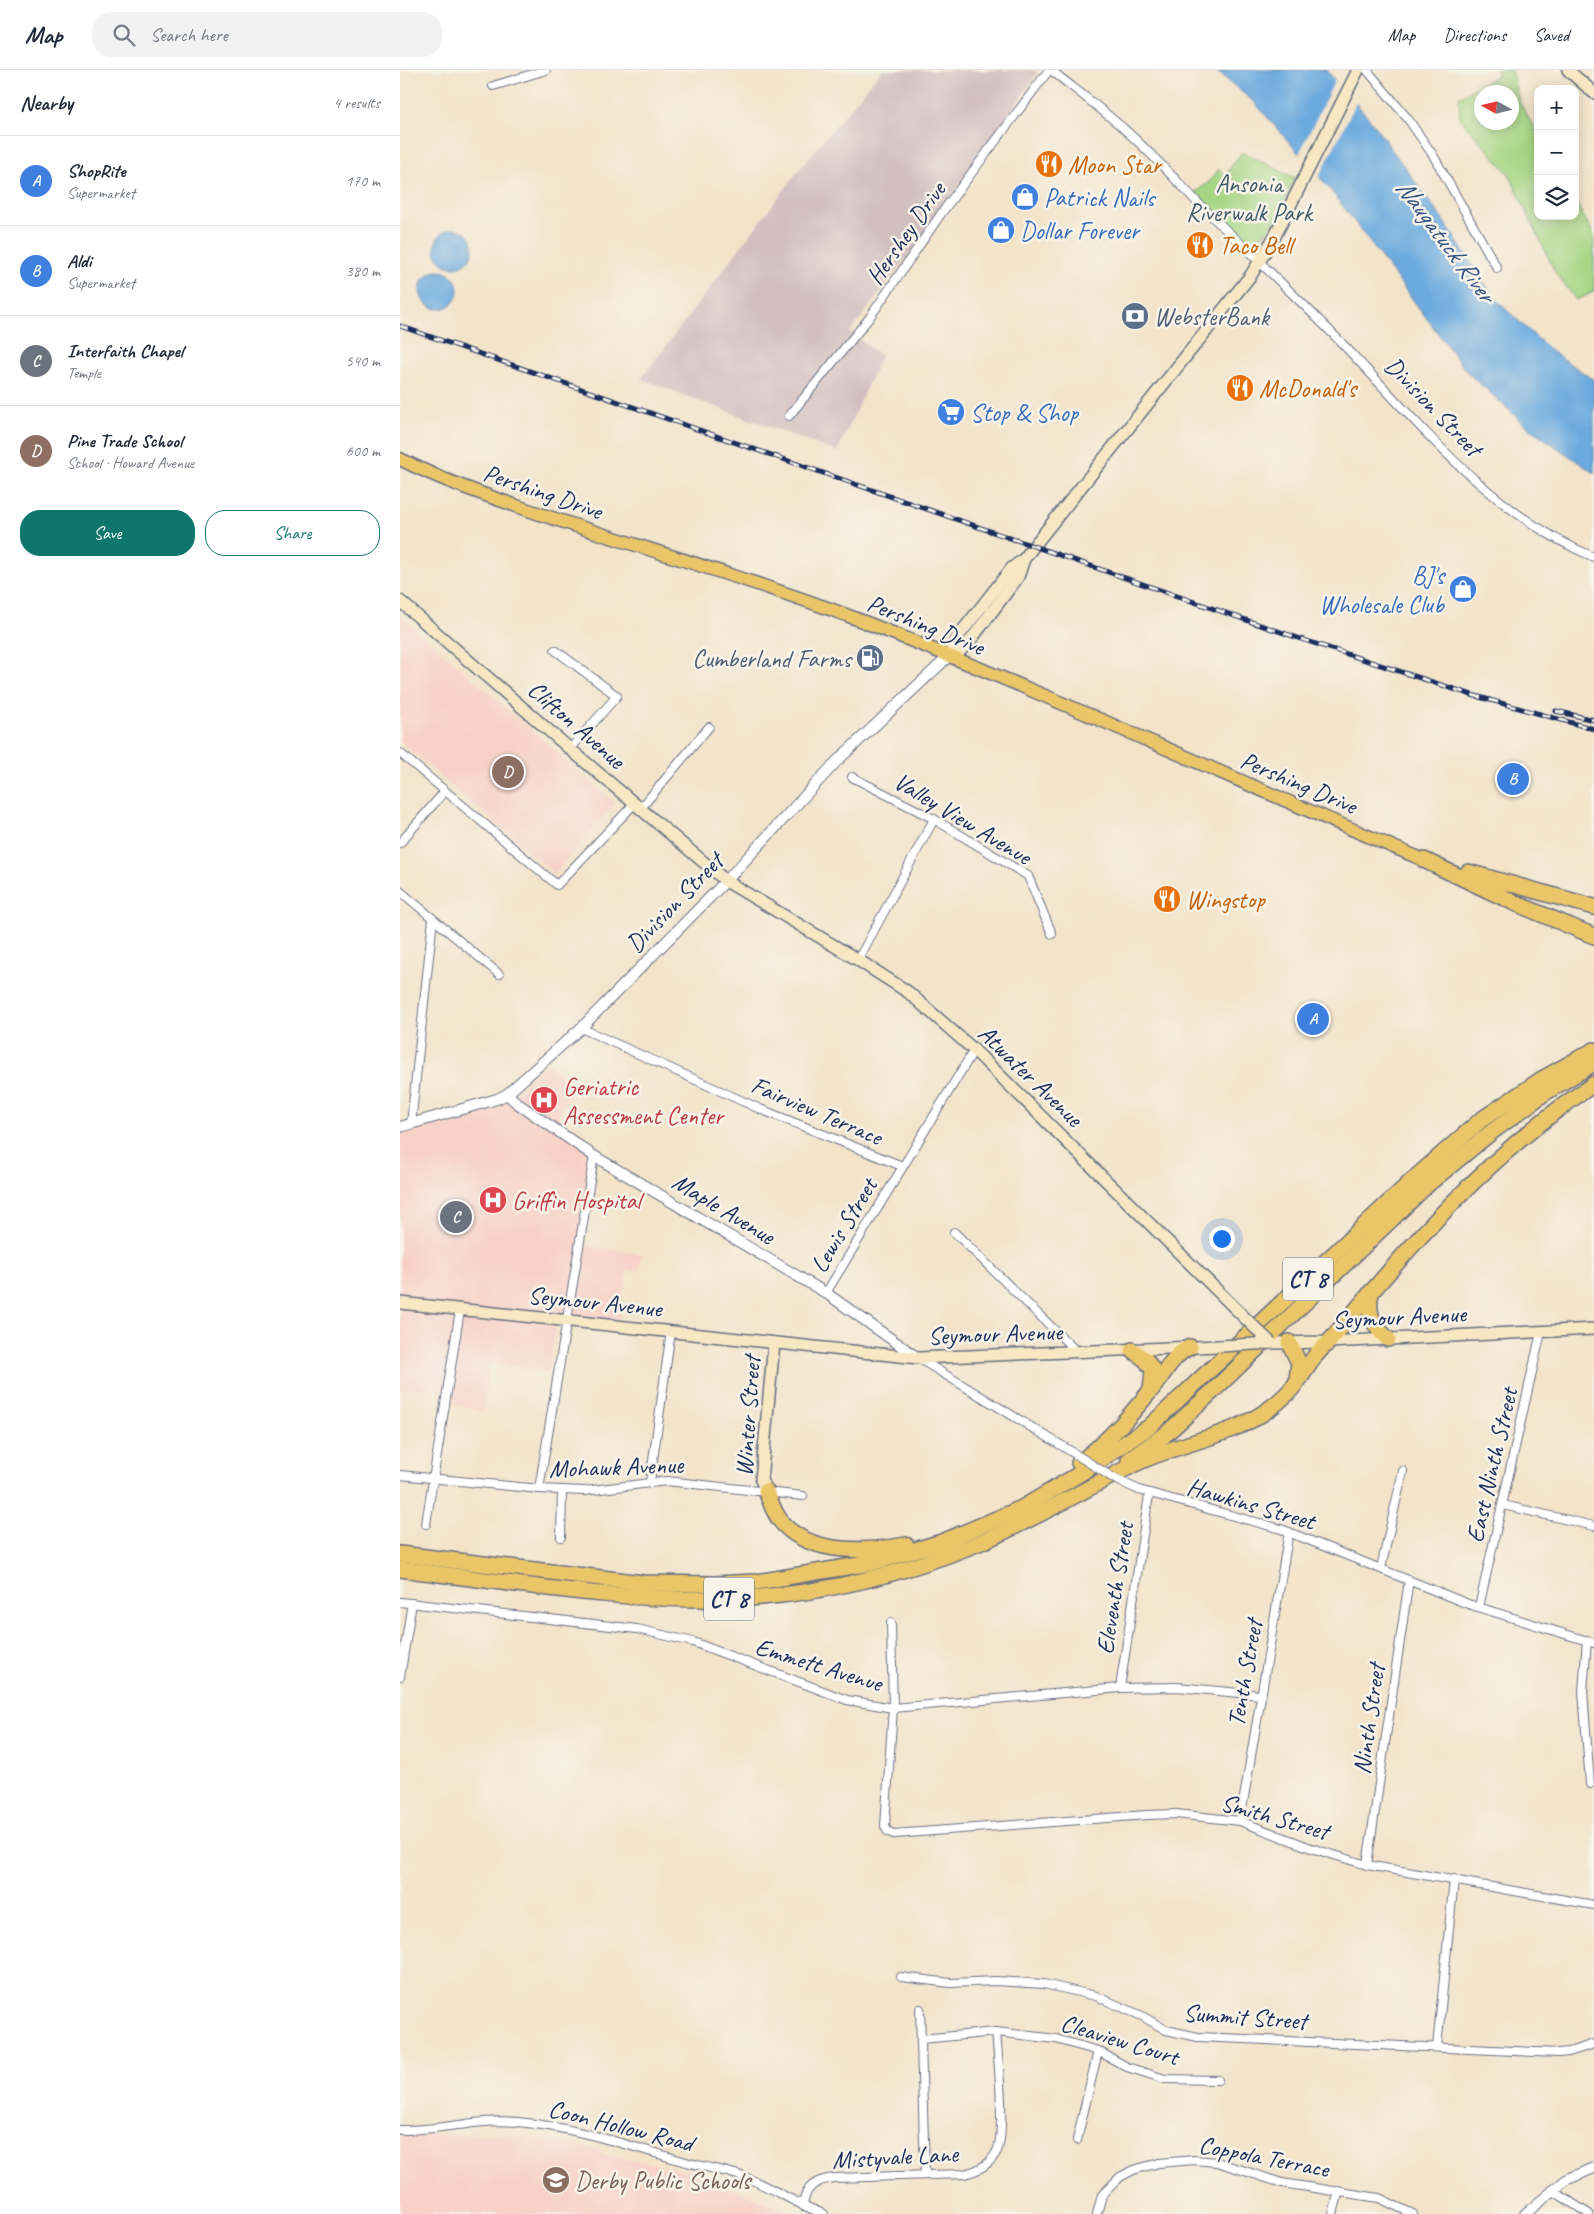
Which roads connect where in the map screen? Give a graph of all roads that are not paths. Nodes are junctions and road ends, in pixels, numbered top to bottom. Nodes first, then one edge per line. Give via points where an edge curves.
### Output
1 (546, 70) edge
2 (1050, 70) edge
3 (1358, 70) edge
4 (1367, 70) edge
5 (1568, 70) edge
6 (493, 86) dead end
7 (1594, 93) edge
8 (1259, 263) junction
9 (1497, 268) dead end
10 (789, 416) dead end
11 (400, 459) edge
12 (1594, 557) edge
13 (400, 601) edge
14 (554, 650) dead end
15 (948, 657) junction
16 (709, 727) dead end
17 (570, 749) junction
18 (400, 753) edge
19 (852, 778) dead end
20 (445, 791) junction
21 (638, 806) junction
22 (934, 819) junction
23 (400, 843) edge
24 (1424, 860) junction
25 (726, 881) junction
26 (400, 891) edge
27 (1594, 907) edge
28 (433, 919) junction
29 (1052, 934) dead end
30 (1594, 936) edge
31 (858, 960) junction
32 (499, 974) dead end
33 (581, 1028) junction
34 (974, 1050) junction
35 (1594, 1050) edge
36 (1594, 1063) edge
37 (1594, 1084) edge
38 (507, 1094) junction
39 (410, 1124) junction
40 (400, 1127) edge
41 (594, 1156) junction
42 (902, 1166) junction
43 (954, 1232) dead end
44 (1371, 1292) junction
45 (826, 1293) junction
46 (400, 1303) edge
47 (460, 1310) junction
48 (566, 1321) junction
49 (1594, 1329) edge
50 (671, 1331) junction
51 (1541, 1332) junction
52 (1388, 1339) junction
53 (1280, 1342) junction
54 (1329, 1342) junction
55 (774, 1343) junction
56 (1190, 1348) junction
57 (1132, 1350) junction
58 (1077, 1352) junction
59 (918, 1358) junction
60 (1293, 1387) junction
61 (1151, 1390) junction
62 (1403, 1470) dead end
63 (400, 1475) edge
64 (434, 1478) junction
65 (650, 1482) junction
66 (539, 1489) junction
67 (562, 1490) junction
68 (766, 1491) junction
69 (1149, 1495) junction
70 (802, 1496) dead end
71 (1502, 1505) junction
72 (1022, 1508) junction
73 (1045, 1513) junction
74 (426, 1524) dead end
75 (1594, 1526) edge
76 (1289, 1532) junction
77 (561, 1537) dead end
78 (942, 1542) junction
79 (400, 1554) edge
80 (1381, 1568) junction
81 (400, 1569) edge
82 (1409, 1580) junction
83 (400, 1602) edge
84 (412, 1603) junction
85 (1479, 1607) junction
86 (891, 1624) dead end
87 (1590, 1641) edge
88 (401, 1666) edge
89 (400, 1677) edge
90 (1120, 1688) junction
91 (1260, 1695) junction
92 (893, 1708) junction
93 (1590, 1784) dead end
94 (1240, 1822) junction
95 (1368, 1865) junction
96 (1454, 1879) junction
97 (1594, 1905) edge
98 (901, 1977) dead end
99 (920, 2009) dead end
100 (996, 2032) junction
101 (921, 2039) junction
102 (1594, 2044) edge
103 (1437, 2047) junction
104 (1098, 2051) junction
105 (1218, 2080) dead end
106 (400, 2130) edge
107 (1077, 2140) dead end
108 (1594, 2168) edge
109 (925, 2175) junction
110 (1552, 2190) junction
111 (1339, 2191) junction
112 (803, 2206) junction
113 (824, 2214) edge
114 (1097, 2214) edge
115 (1333, 2214) edge
116 (1413, 2214) edge
117 (1525, 2214) edge
118 (1589, 2214) edge

1 - 6 street
2 - 8 street via 1149,152
2 - 10 street, Hershey Drive via 943,211 870,317
3 - 8 main road, Division Street
4 - 9 street via 1433,155
5 - 7 main road
8 - 12 street, Division Street via 1321,322 1477,483 1520,517
8 - 15 main road, Division Street via 1024,559 1015,582 970,641
11 - 15 main road, Pershing Drive via 493,499 846,615
13 - 17 main road, Clifton Avenue
14 - 17 street via 617,696
15 - 24 main road, Pershing Drive
15 - 25 street, Division Street via 837,760
16 - 21 street
17 - 21 main road, Clifton Avenue
18 - 20 street
19 - 22 street, Valley View Avenue
20 - 21 street via 557,885
20 - 23 street
21 - 25 main road, Clifton Avenue
22 - 29 street, Valley View Avenue via 1028,876
22 - 31 street
24 - 27 highway
24 - 30 highway
25 - 31 main road, Atwater Avenue
25 - 33 street, Division Street
26 - 28 street
28 - 32 street
28 - 39 street
31 - 34 main road, Atwater Avenue via 908,992
33 - 38 street, Division Street
33 - 42 street, Fairview Terrace via 760,1109
34 - 42 street, Lewis Street
34 - 53 main road, Atwater Avenue, bridge via 1246,1319
35 - 72 highway, CT 8 via 1542,1079 1481,1120 1149,1427
36 - 73 highway, CT 8 via 1546,1092 1427,1185 1166,1434
37 - 44 highway via 1496,1159 1437,1216
38 - 39 street, Division Street
38 - 41 street, Maple Avenue
39 - 40 street, Division Street
41 - 45 street, Maple Avenue
41 - 48 street
42 - 45 street, Lewis Street
43 - 58 street
44 - 52 highway via 1370,1316 1378,1331
44 - 54 highway
45 - 59 street, Maple Avenue
46 - 47 main road, Seymour Avenue
47 - 48 main road, Seymour Avenue
47 - 64 street
48 - 50 main road, Seymour Avenue
48 - 66 street
49 - 51 main road, Seymour Avenue
50 - 55 main road, Seymour Avenue
50 - 65 street
51 - 52 main road, Seymour Avenue
51 - 71 street, East Ninth Street
52 - 54 main road, Seymour Avenue
53 - 54 main road, Seymour Avenue
53 - 56 main road, Seymour Avenue, bridge
53 - 60 highway via 1299,1363
54 - 60 highway via 1313,1356
55 - 59 main road, Seymour Avenue
55 - 68 main road, Winter Street via 761,1480
56 - 57 main road, Seymour Avenue
56 - 61 highway via 1178,1355
57 - 58 main road, Seymour Avenue
57 - 61 highway via 1153,1370
58 - 59 main road, Seymour Avenue
59 - 69 street, Hawkins Street, bridge
60 - 73 highway via 1252,1419 1136,1464
61 - 72 highway via 1094,1452
62 - 80 street
63 - 64 street, Mohawk Avenue
64 - 66 street, Mohawk Avenue
64 - 74 street
65 - 67 street, Mohawk Avenue via 595,1490
65 - 68 street, Mohawk Avenue
66 - 67 street, Mohawk Avenue
67 - 77 street
68 - 70 street, Mohawk Avenue
68 - 78 highway via 784,1525 803,1539 817,1544 871,1549
69 - 76 street, Hawkins Street
69 - 90 street, Eleventh Street
71 - 75 street
71 - 85 street, East Ninth Street
72 - 78 highway, CT 8
73 - 81 highway, CT 8 via 972,1546 896,1571 834,1586 756,1597 642,1598
76 - 80 street, Hawkins Street
76 - 91 street, Tenth Street
78 - 79 highway, CT 8 via 861,1565 788,1578 715,1584 614,1581
80 - 82 street, Hawkins Street
82 - 85 street, Hawkins Street
82 - 95 street, Ninth Street
83 - 84 street, Emmett Avenue
84 - 88 street
84 - 92 street, Emmett Avenue via 637,1629 693,1642 847,1700
85 - 87 street, Hawkins Street
86 - 92 street
87 - 93 street via 1583,1690
88 - 89 street
90 - 91 street, Emmett Avenue via 1176,1687
90 - 92 street, Emmett Avenue
91 - 94 street, Tenth Street
92 - 94 street, Smith Street via 885,1826 888,1832 901,1835 1176,1814
94 - 95 street, Smith Street
95 - 96 street, Smith Street
96 - 97 street, Smith Street
96 - 103 street
98 - 103 street, Summit Street via 950,1983 1044,1984 1096,1996 1166,2030 1186,2036
99 - 101 street
100 - 101 street, Cleaview Court
100 - 104 street, Cleaview Court via 1056,2039
100 - 109 street, Mistyvale Lane via 1002,2130 997,2151 976,2171
101 - 109 street
102 - 103 street, Summit Street via 1559,2053
104 - 105 street, Cleaview Court via 1127,2067 1165,2079
104 - 107 street
106 - 112 street, Coon Hollow Road via 442,2129 491,2121 535,2124 610,2139 724,2171 752,2180
108 - 110 street
109 - 112 street, Mistyvale Lane via 820,2180 806,2191
110 - 117 street
110 - 118 street
111 - 114 street, Coppola Terrace via 1282,2183 1208,2160 1159,2163 1120,2176 1102,2195
111 - 115 street
111 - 116 street, Coppola Terrace via 1383,2199
112 - 113 street, Coon Hollow Road

